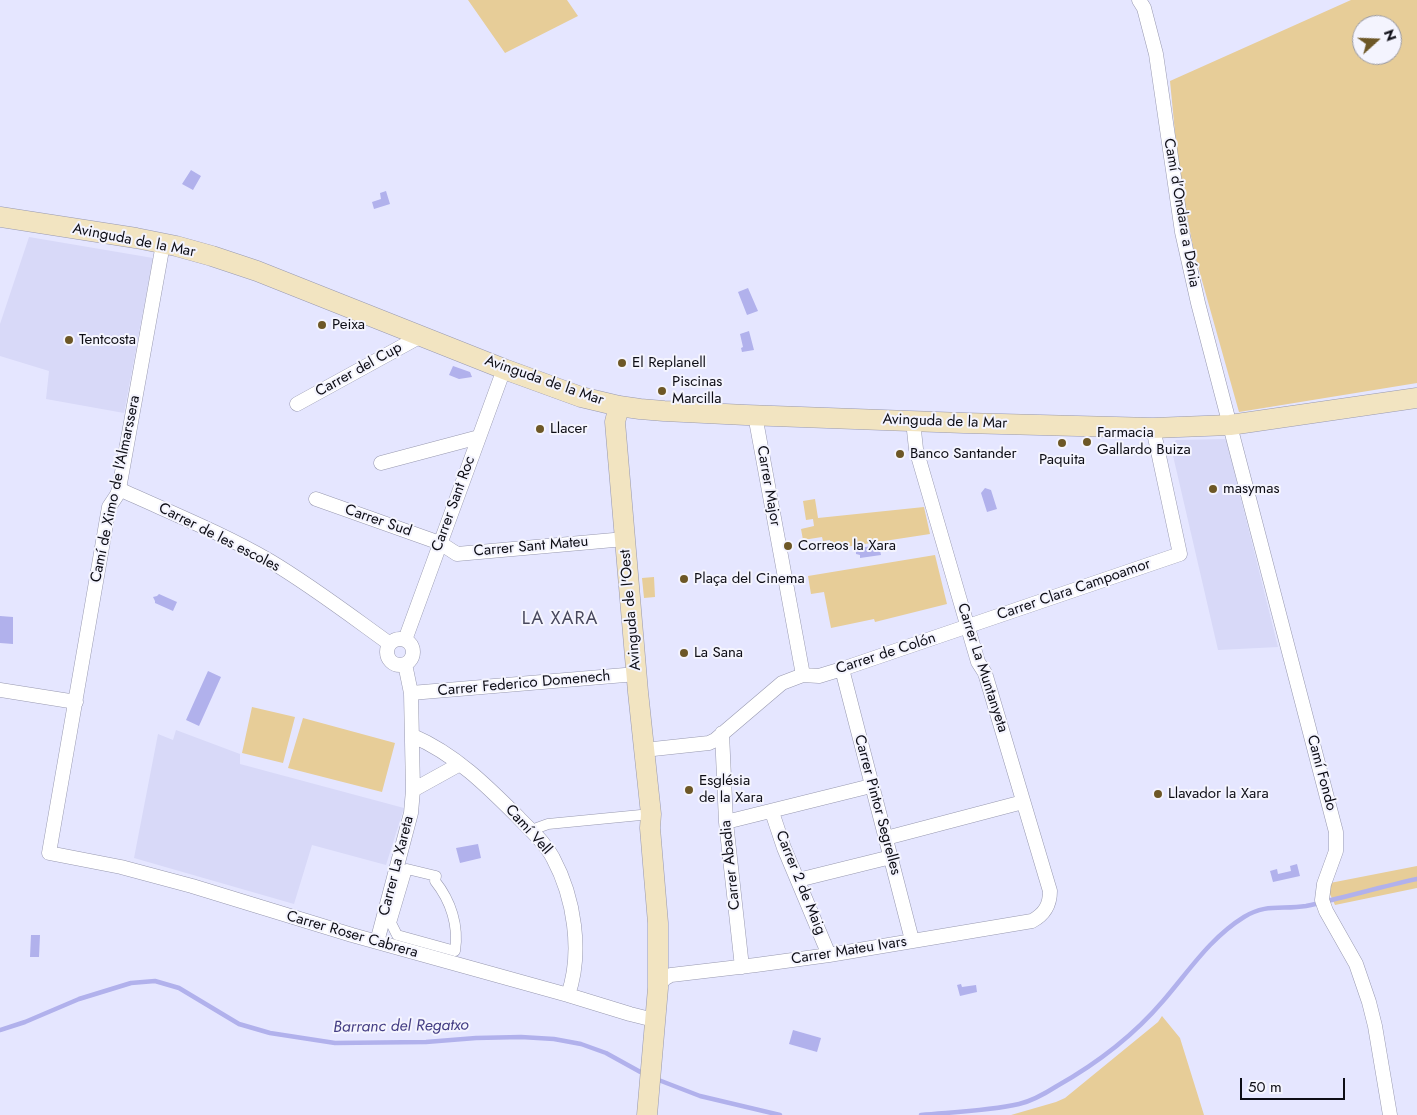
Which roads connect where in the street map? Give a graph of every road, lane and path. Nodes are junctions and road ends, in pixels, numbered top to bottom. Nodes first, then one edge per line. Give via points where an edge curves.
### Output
1 (1139, 0) edge
2 (0, 217) edge
3 (163, 244) junction
4 (420, 336) junction
5 (504, 369) junction
6 (1417, 398) edge
7 (297, 404) dead end
8 (619, 406) junction
9 (755, 415) junction
10 (913, 421) junction
11 (1230, 425) junction
12 (1153, 428) junction
13 (479, 437) junction
14 (381, 464) dead end
15 (118, 489) junction
16 (316, 499) dead end
17 (626, 539) junction
18 (440, 543) junction
19 (968, 627) junction
20 (406, 640) junction
21 (390, 644) junction
22 (405, 664) junction
23 (842, 669) junction
24 (637, 674) junction
25 (803, 675) junction
26 (0, 690) edge
27 (411, 693) junction
28 (76, 702) junction
29 (722, 733) junction
30 (413, 736) junction
31 (644, 750) junction
32 (460, 764) junction
33 (871, 786) junction
34 (413, 790) junction
35 (1024, 802) junction
36 (772, 812) junction
37 (651, 814) junction
38 (726, 822) junction
39 (537, 828) dead end
40 (886, 838) junction
41 (49, 853) joint
42 (891, 857) junction
43 (798, 880) junction
44 (1043, 914) joint
45 (397, 935) joint
46 (912, 940) junction
47 (377, 942) junction
48 (829, 955) junction
49 (658, 958) junction
50 (742, 967) junction
51 (675, 974) junction
52 (658, 988) junction
53 (568, 995) junction
54 (654, 1020) junction
55 (647, 1113) edge
56 (1390, 1115) edge

1 - 11 street, Camí d’Ondara a Dénia via 1156,54 1182,232
2 - 3 main road, Avinguda de la Mar
3 - 4 main road, Avinguda de la Mar via 257,271
3 - 15 street, Camí de Ximo de l'Almarssera
4 - 5 main road, Avinguda de la Mar
4 - 7 street, Carrer del Cup
5 - 8 main road, Avinguda de la Mar via 581,397
5 - 13 street, Carrer Sant Roc
6 - 11 main road, Avinguda de la Mar
8 - 9 main road, Avinguda de la Mar
8 - 17 main road, Avinguda de l'Oest via 615,422
9 - 10 main road, Avinguda de la Mar
9 - 25 street, Carrer Major
10 - 12 main road, Avinguda de la Mar
10 - 19 street, Carrer La Muntanyeta via 916,449
11 - 12 main road, Avinguda de la Mar
11 - 56 street, Camí Fondo via 1336,832 1336,851 1322,900 1356,964 1369,1002
12 - 19 street, Carrer Clara Campoamor via 1180,554
13 - 14 street
13 - 18 street, Carrer Sant Roc
15 - 21 street, Carrer de les escoles via 270,561
15 - 28 street, Camí de Ximo de l'Almarssera via 109,507
16 - 18 street, Carrer Sud
17 - 18 street, Carrer Sant Mateu via 457,554
17 - 24 main road, Avinguda de l'Oest
18 - 20 street, Carrer Sant Roc
19 - 23 street, Carrer de Colón
19 - 35 street, Carrer La Muntanyeta
20 - 21 street via 397,639
20 - 22 street via 412,654
21 - 22 street via 389,660
22 - 27 street, Carrer La Xareta
23 - 25 street, Carrer de Colón via 819,676
23 - 33 street, Carrer Pintor Segrelles
24 - 27 street, Carrer Federico Domenech
24 - 31 main road, Avinguda de l'Oest
25 - 29 street, Carrer de Colón via 778,685
26 - 28 street
27 - 30 street, Carrer La Xareta
28 - 41 street, Camí de Ximo de l'Almarssera
29 - 31 street, Carrer de Colón via 709,743
29 - 38 street, Carrer Abadia
30 - 32 street, Camí Vell
30 - 34 street, Carrer La Xareta
31 - 37 main road, Avinguda de l'Oest
32 - 34 street
32 - 53 street, Camí Vell via 532,831 555,862 567,891 575,945 575,970
33 - 36 street
33 - 40 street, Carrer Pintor Segrelles
34 - 47 street, Carrer La Xareta via 411,813
35 - 40 street
35 - 44 street, Carrer La Muntanyeta via 1050,891 1049,904
36 - 38 street
36 - 43 street, Carrer 2 de Maig
37 - 39 street via 548,824
37 - 49 main road, Avinguda de l'Oest
38 - 50 street, Carrer Abadia
40 - 42 street, Carrer Pintor Segrelles
41 - 47 street, Carrer Roser Cabrera via 121,867
42 - 43 street
42 - 46 street, Carrer Pintor Segrelles
43 - 48 street, Carrer 2 de Maig
44 - 46 street, Carrer Mateu Ivars via 1032,921
45 - 45 street via 455,951 456,930 452,910 435,881 436,876 407,869 391,924
46 - 48 street, Carrer Mateu Ivars
47 - 53 street, Carrer Roser Cabrera
48 - 50 street, Carrer Mateu Ivars
49 - 51 main road
49 - 52 main road, Avinguda de l'Oest
50 - 51 street, Carrer Mateu Ivars
51 - 52 street via 664,979
52 - 54 main road, Avinguda de l'Oest
53 - 54 street, Carrer Roser Cabrera
54 - 55 main road, Avinguda de l'Oest

